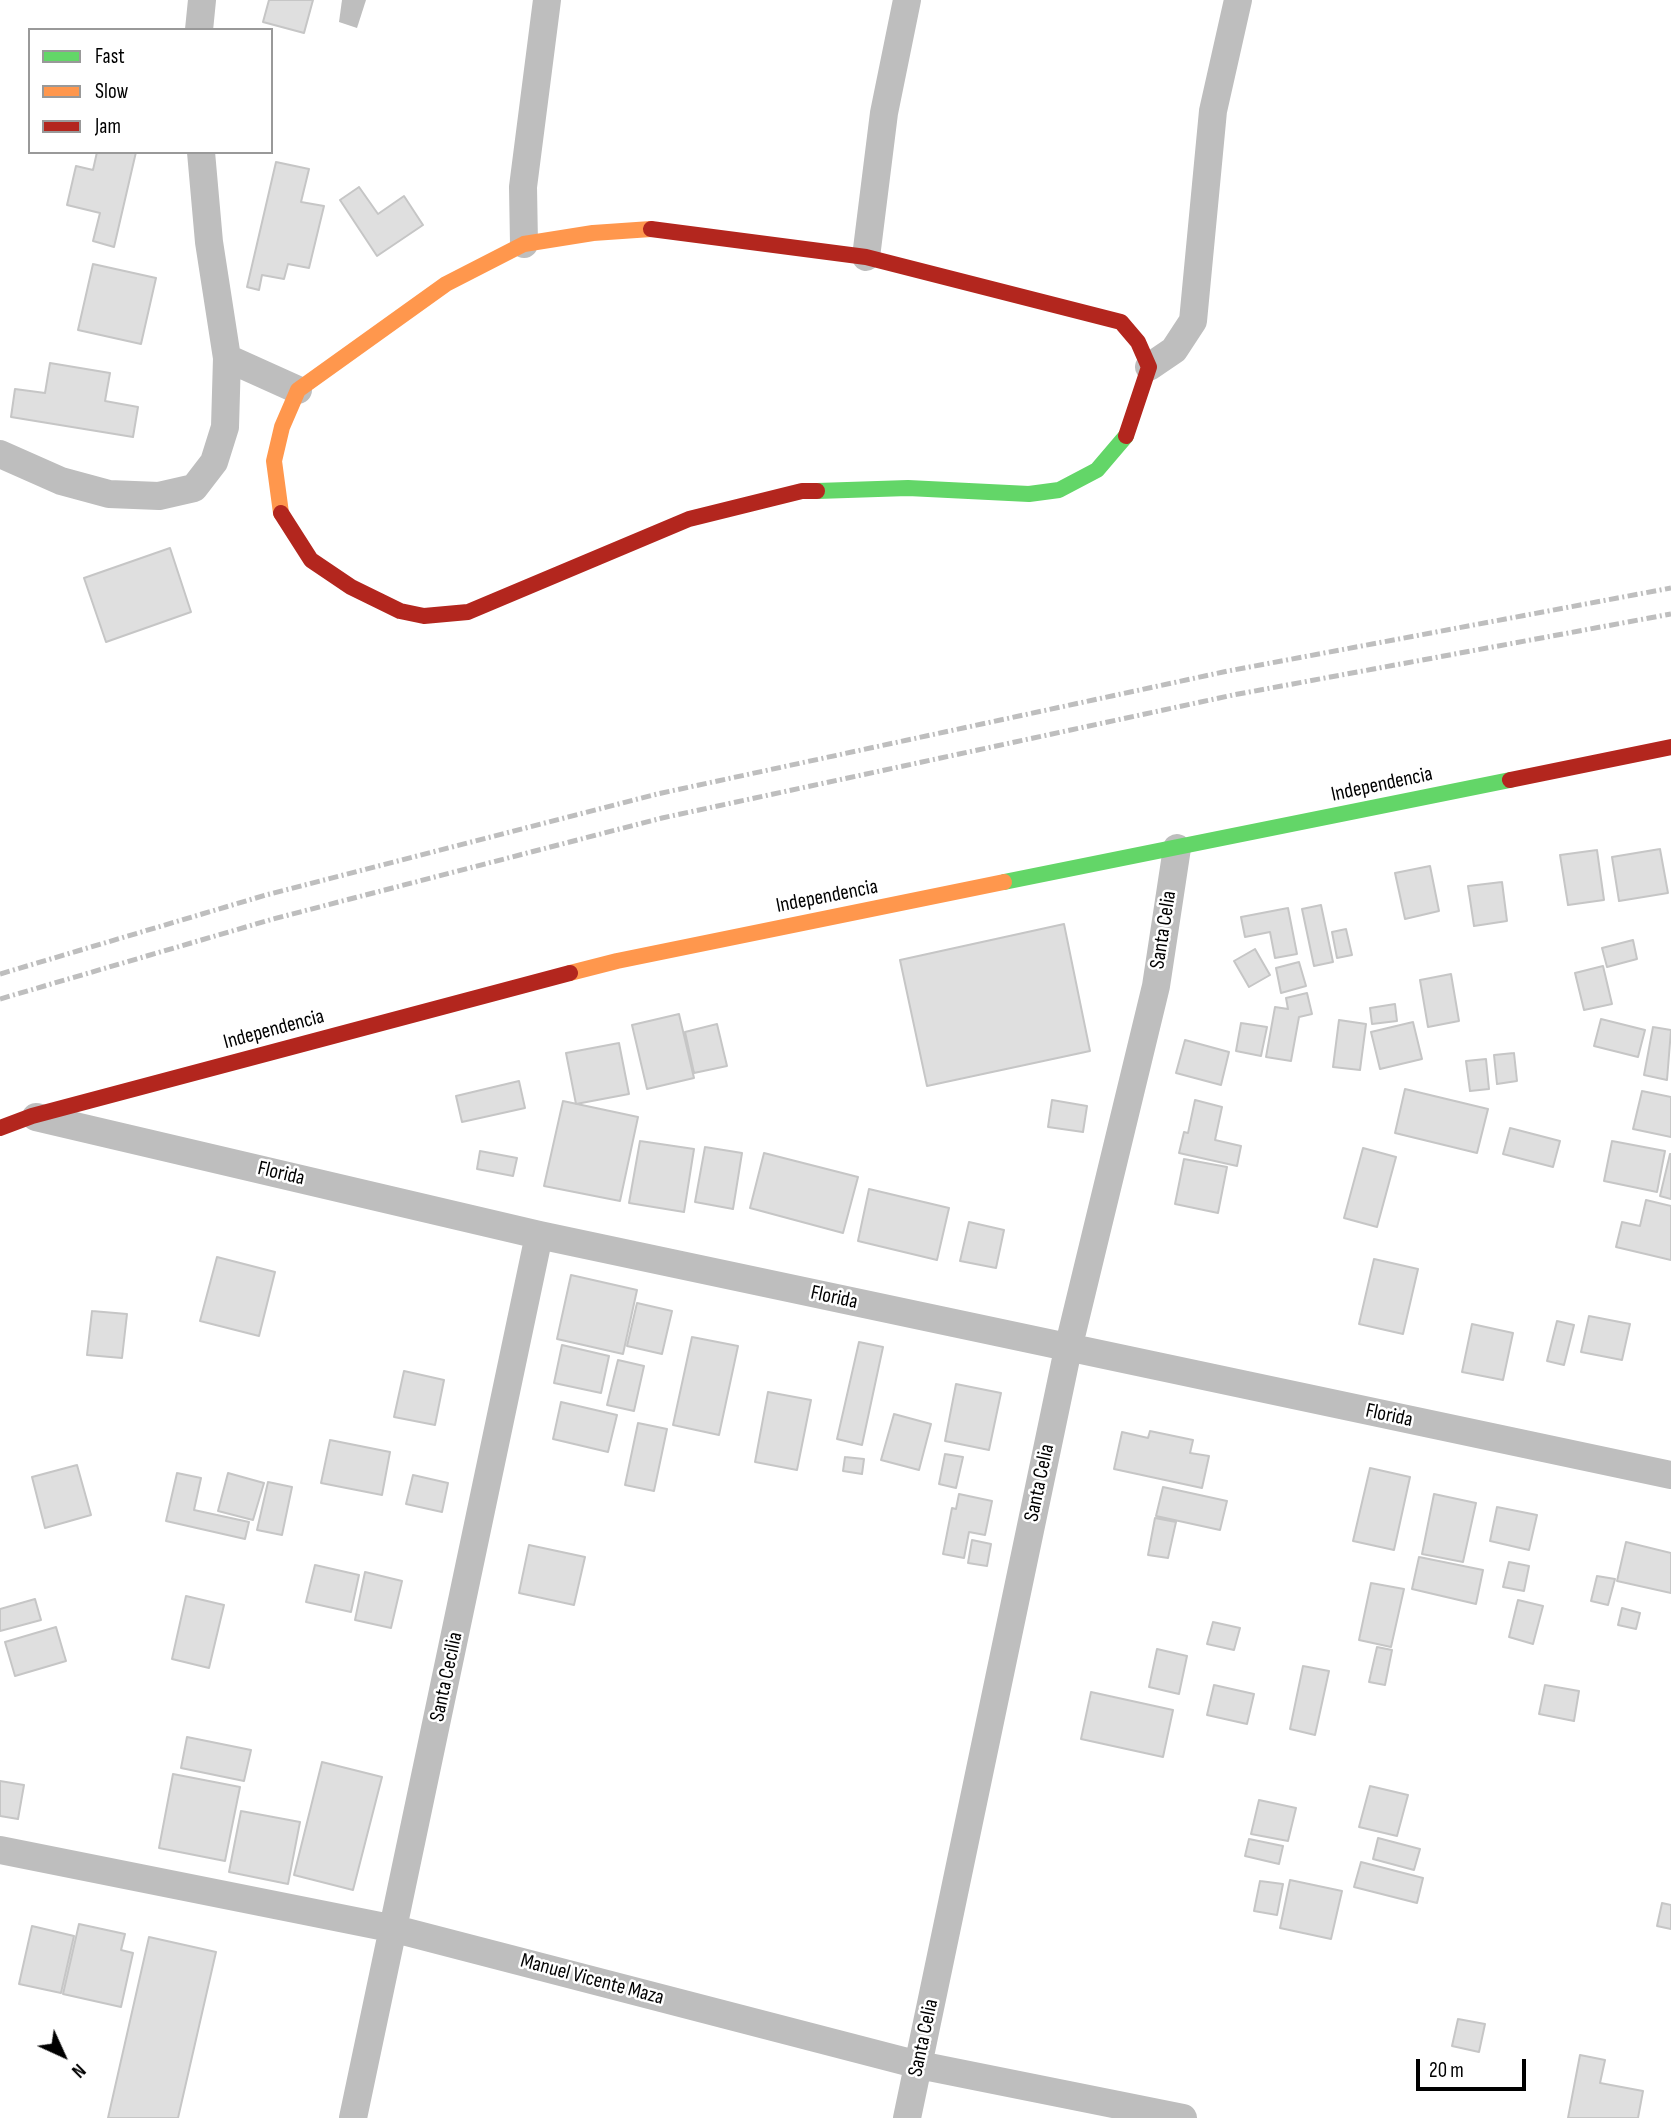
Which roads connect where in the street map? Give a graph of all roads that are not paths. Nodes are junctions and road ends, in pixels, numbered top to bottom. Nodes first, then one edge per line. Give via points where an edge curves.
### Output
1 (202, 0) edge
2 (547, 0) edge
3 (907, 0) edge
4 (1238, 0) edge
5 (199, 28) edge
6 (201, 154) edge
7 (524, 244) junction
8 (866, 257) junction
9 (227, 358) junction
10 (1149, 366) junction
11 (298, 390) junction
12 (0, 454) edge
13 (1671, 747) edge
14 (1177, 848) junction
15 (0, 1108) edge
16 (32, 1116) junction
17 (0, 1128) edge
18 (539, 1235) junction
19 (1068, 1349) junction
20 (1671, 1475) edge
21 (0, 1850) edge
22 (395, 1929) junction
23 (919, 2065) junction
24 (353, 2118) edge
25 (907, 2118) edge
26 (1183, 2118) edge

1 - 5 street
2 - 7 street via 523,187
3 - 8 street via 884,113
4 - 10 street via 1213,111 1193,321 1174,350
6 - 9 street
7 - 8 street via 651,229
7 - 11 street via 446,284
8 - 10 street via 1121,322 1138,341
9 - 11 street
9 - 12 street via 225,428 214,462 194,488 159,496 110,494 61,481
10 - 11 street via 1125,439 1097,470 1059,490 1029,494 908,488 802,491 689,519 468,612 424,616 400,611 351,587 311,560 279,509 274,461
13 - 14 street, Independencia
14 - 16 street, Independencia via 617,961
14 - 19 street, Santa Celia via 1156,986
15 - 16 street, Florida
16 - 17 street, Independencia
16 - 18 street, Florida
18 - 19 street, Florida
18 - 22 street, Santa Cecilia
19 - 20 street, Florida
19 - 23 street, Santa Celia
21 - 22 street, Manuel Vicente Maza
22 - 23 street, Manuel Vicente Maza
22 - 24 street, Santa Cecilia
23 - 25 street, Santa Celia
23 - 26 street, Manuel Vicente Maza

